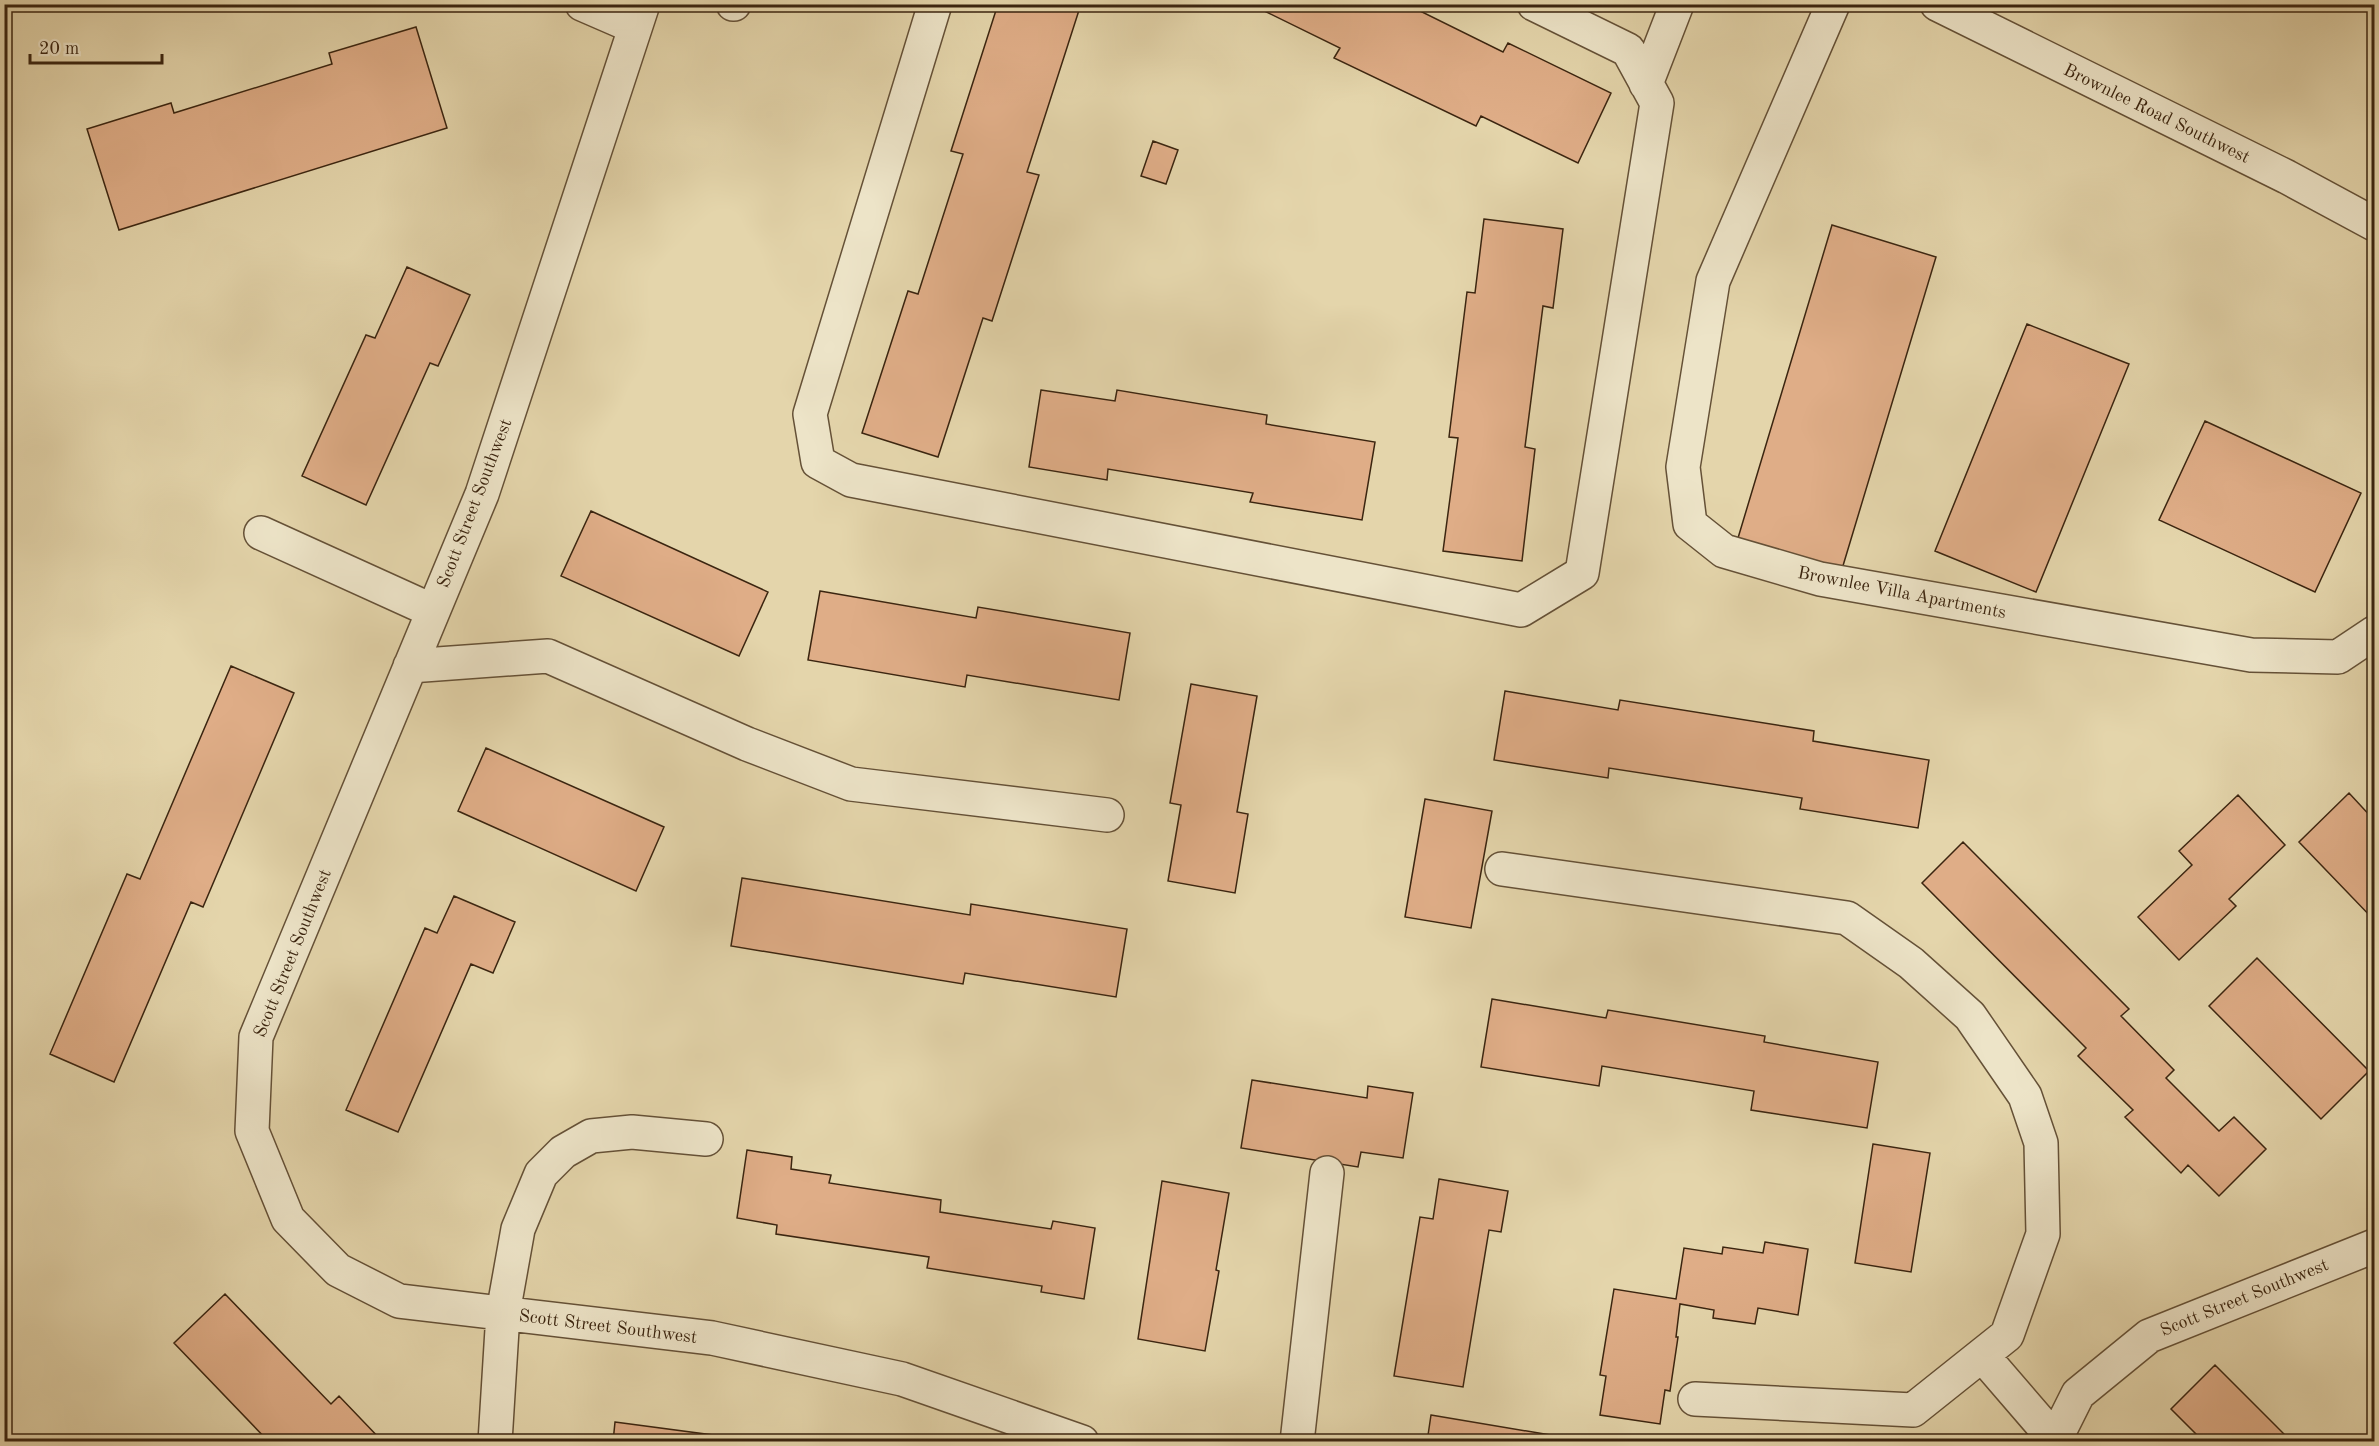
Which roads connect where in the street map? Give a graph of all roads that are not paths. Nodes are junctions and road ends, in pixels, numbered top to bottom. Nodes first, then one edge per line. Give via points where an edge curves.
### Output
1 (582, 4) edge
2 (934, 4) edge
3 (1534, 4) edge
4 (1677, 4) edge
5 (1833, 4) edge
6 (1937, 4) edge
7 (639, 16) edge
8 (1647, 84) junction
9 (2374, 224) edge
10 (261, 533) dead end
11 (433, 611) junction
12 (2374, 633) edge
13 (410, 666) junction
14 (1107, 815) dead end
15 (1502, 868) dead end
16 (706, 1139) dead end
17 (1327, 1173) dead end
18 (2374, 1246) edge
19 (504, 1313) junction
20 (1982, 1355) junction
21 (1695, 1399) dead end
22 (2056, 1441) edge
23 (495, 1442) edge
24 (1082, 1442) edge
25 (1297, 1442) edge

1 - 7 street
2 - 8 street via 810,414 818,462 851,480 1521,610 1582,573 1657,103
3 - 8 street via 1628,50
4 - 8 street
5 - 12 street, Brownlee Villa Apartments via 1713,281 1683,467 1690,524 1724,551 1820,579 2251,655 2338,657
6 - 9 street, Brownlee Road Southwest
7 - 11 street, Scott Street Southwest via 482,494
10 - 11 street
11 - 13 street, Scott Street Southwest
13 - 14 street via 548,656 747,744 851,784
13 - 19 street, Scott Street Southwest via 256,1036 252,1131 288,1219 338,1270 399,1301
15 - 20 street via 1846,918 1911,963 1970,1016 2025,1096 2041,1143 2043,1234 2007,1335
16 - 19 street via 632,1132 591,1136 563,1152 541,1174 518,1229
17 - 25 street
18 - 22 street, Scott Street Southwest via 2149,1336 2078,1395
19 - 23 street
19 - 24 street, Scott Street Southwest via 712,1338 902,1379
20 - 21 street via 1913,1410
20 - 22 street

